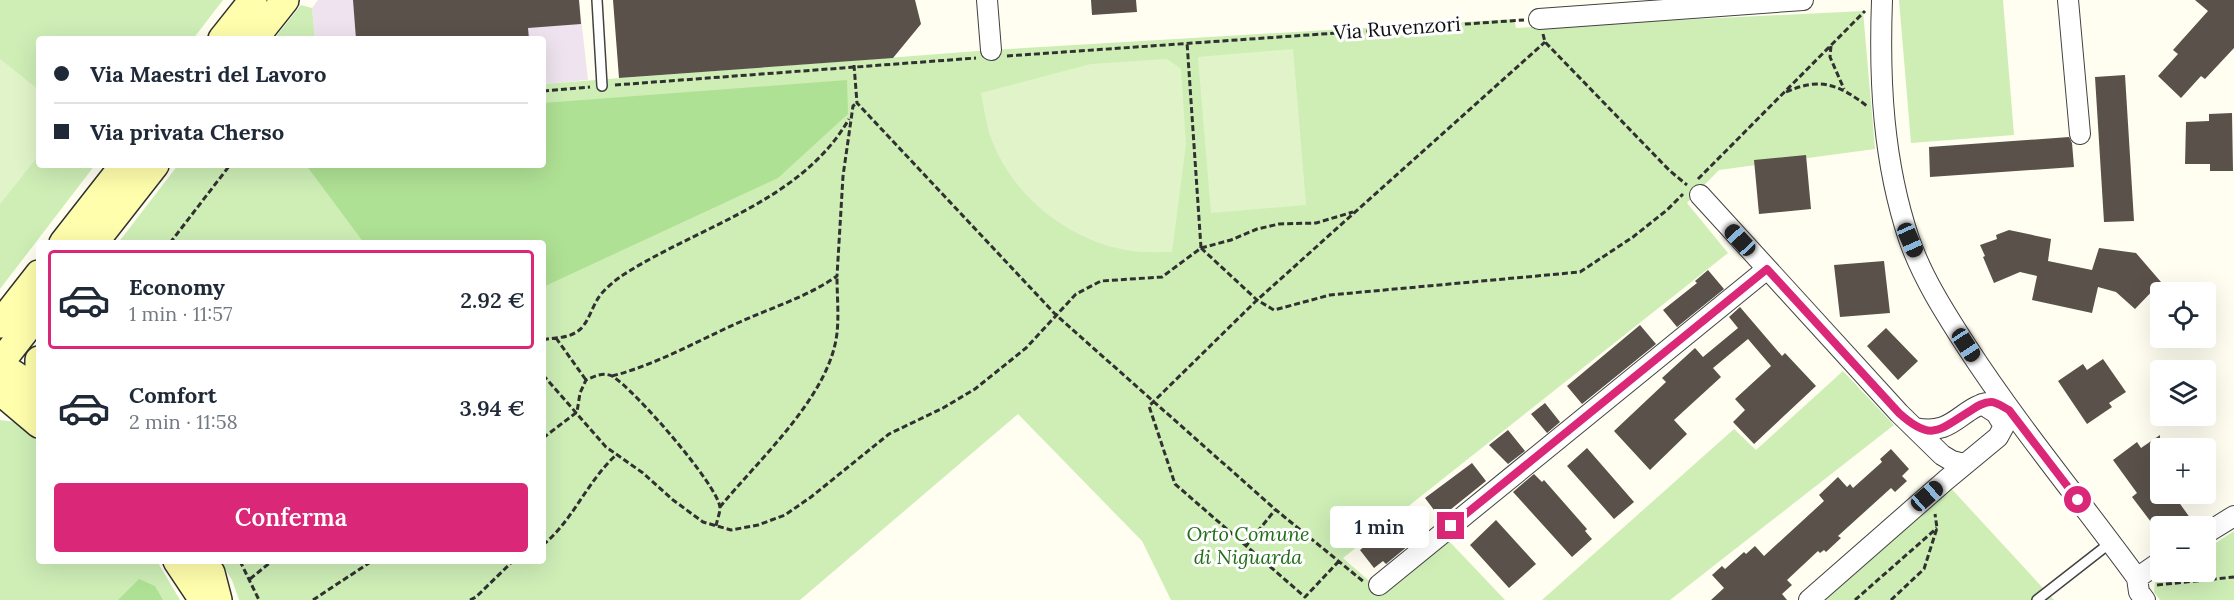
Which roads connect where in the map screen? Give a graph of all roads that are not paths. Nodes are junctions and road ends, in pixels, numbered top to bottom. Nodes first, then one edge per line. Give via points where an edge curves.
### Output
1 (253, 0) edge
2 (285, 0) edge
3 (597, 0) edge
4 (987, 0) edge
5 (1803, 0) edge
6 (2068, 0) edge
7 (1877, 2) edge
8 (1539, 19) road end
9 (224, 36) edge
10 (256, 36) edge
11 (991, 55) road end
12 (602, 86) road end
13 (2080, 134) dead end
14 (122, 168) edge
15 (153, 168) edge
16 (1695, 188) road end
17 (65, 240) edge
18 (96, 240) edge
19 (1767, 269) junction
20 (36, 278) edge
21 (36, 317) edge
22 (0, 324) edge
23 (0, 364) edge
24 (1988, 379) junction
25 (36, 389) edge
26 (0, 391) edge
27 (1982, 404) junction
28 (2009, 410) junction
29 (0, 412) edge
30 (36, 421) edge
31 (36, 422) edge
32 (1916, 428) junction
33 (1941, 429) junction
34 (1998, 437) junction
35 (2030, 437) junction
36 (1942, 455) junction
37 (1964, 464) junction
38 (1946, 480) junction
39 (2234, 516) edge
40 (2216, 527) edge
41 (2110, 543) junction
42 (179, 564) edge
43 (206, 564) edge
44 (1372, 584) road end
45 (2144, 588) edge
46 (203, 600) edge
47 (218, 600) edge
48 (1809, 600) edge
49 (2037, 600) edge

1 - 9 street
2 - 10 street
3 - 12 lane
4 - 11 street
5 - 8 street
6 - 13 street
7 - 24 street via 1885,121 1896,193 1910,240 1931,288
14 - 17 street
15 - 18 street
16 - 19 street
19 - 32 street
19 - 44 street
20 - 22 street
21 - 23 street
23 - 25 street
24 - 27 street via 1989,393
24 - 28 street
26 - 30 street
27 - 28 street via 1994,402
27 - 33 street
27 - 34 street via 1996,413 2004,426
28 - 35 street
29 - 31 street via 17,413
32 - 33 street via 1932,432
32 - 36 street
33 - 36 street via 1936,437
34 - 35 street
34 - 37 street
35 - 41 street
36 - 37 street
36 - 38 street
37 - 38 street
38 - 48 street
39 - 40 street
41 - 45 street
41 - 49 lane
42 - 46 street
43 - 47 street

